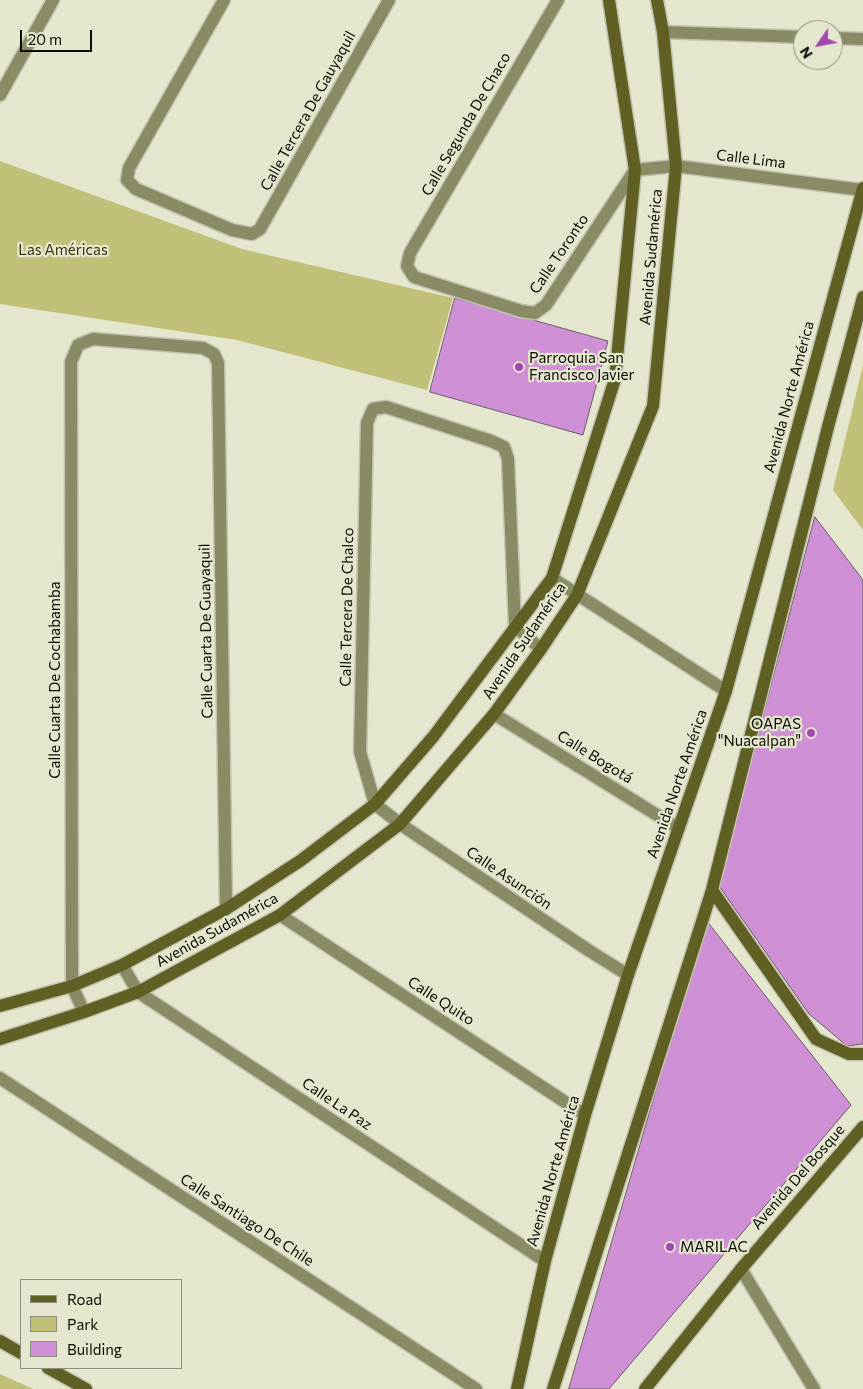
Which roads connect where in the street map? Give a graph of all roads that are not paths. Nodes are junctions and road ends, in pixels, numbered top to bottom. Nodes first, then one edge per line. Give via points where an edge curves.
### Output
1 (53, 0) edge
2 (224, 0) edge
3 (389, 0) edge
4 (558, 0) edge
5 (609, 0) edge
6 (656, 0) edge
7 (663, 32) junction
8 (793, 37) edge
9 (843, 38) edge
10 (863, 39) edge
11 (0, 95) edge
12 (676, 166) junction
13 (635, 170) junction
14 (863, 189) edge
15 (407, 266) joint
16 (863, 297) edge
17 (78, 345) joint
18 (552, 578) junction
19 (577, 595) junction
20 (515, 626) junction
21 (541, 649) junction
22 (726, 691) junction
23 (494, 714) junction
24 (374, 804) junction
25 (400, 824) junction
26 (678, 828) junction
27 (712, 890) junction
28 (226, 909) junction
29 (280, 915) junction
30 (122, 965) junction
31 (628, 975) junction
32 (72, 986) junction
33 (138, 992) junction
34 (0, 1006) edge
35 (84, 1012) junction
36 (0, 1039) edge
37 (863, 1054) edge
38 (0, 1078) edge
39 (585, 1115) junction
40 (863, 1127) edge
41 (545, 1261) junction
42 (741, 1269) junction
43 (0, 1341) edge
44 (20, 1352) edge
45 (50, 1369) edge
46 (86, 1389) edge
47 (476, 1389) edge
48 (517, 1389) edge
49 (553, 1389) edge
50 (645, 1389) edge
51 (814, 1389) edge

1 - 11 street
2 - 3 street, Calle Tercera De Gauyaquil via 129,168 127,180 136,190 232,230 252,234 260,228
4 - 15 street, Calle Segunda De Chaco via 410,253
5 - 13 street, Avenida Sudamérica
6 - 7 street, Avenida Sudamérica
7 - 8 street
7 - 12 street, Avenida Sudamérica
9 - 10 street
12 - 13 street, Calle Lima
12 - 14 street, Calle Lima
12 - 19 street, Avenida Sudamérica via 653,406
13 - 15 street, Calle Toronto via 546,305 534,313 414,277
13 - 18 street, Avenida Sudamérica via 616,379
14 - 22 street, Avenida Norte América
16 - 27 street
17 - 28 street, Calle Cuarta De Guayaquil via 93,339 203,348 214,354 218,363
17 - 32 street, Calle Cuarta De Cochabamba via 71,362
18 - 19 street
18 - 20 street, Avenida Sudamérica
19 - 21 street, Avenida Sudamérica
19 - 22 street
20 - 21 street
20 - 24 street, Avenida Sudamérica via 433,737
20 - 24 street, Calle Tercera De Chalco via 508,459 504,447 386,407 373,409 367,423 360,752
21 - 23 street, Avenida Sudamérica
22 - 26 street, Avenida Norte América
23 - 25 street, Avenida Sudamérica
23 - 26 street, Calle Bogotá
24 - 25 street, Calle Asunción
24 - 28 street, Avenida Sudamérica via 300,861
25 - 29 street, Avenida Sudamérica
25 - 31 street, Calle Asunción
26 - 31 street, Avenida Norte América
27 - 37 street via 816,1039 849,1054
27 - 49 street
28 - 30 street, Avenida Sudamérica
29 - 33 street, Avenida Sudamérica
29 - 39 street, Calle Quito
30 - 32 street, Avenida Sudamérica
30 - 33 street, Calle La Paz
31 - 39 street, Avenida Norte América
32 - 34 street, Avenida Sudamérica
32 - 35 street, Calle Cuarta De Cochabamba
33 - 35 street, Avenida Sudamérica
33 - 41 street, Calle La Paz
35 - 36 street, Avenida Sudamérica
38 - 47 street, Calle Santiago De Chile
39 - 41 street, Avenida Norte América
40 - 42 street, Avenida Del Bosque
41 - 48 street, Avenida Norte América
42 - 50 street, Avenida Del Bosque
42 - 51 street
43 - 44 street
45 - 46 street

